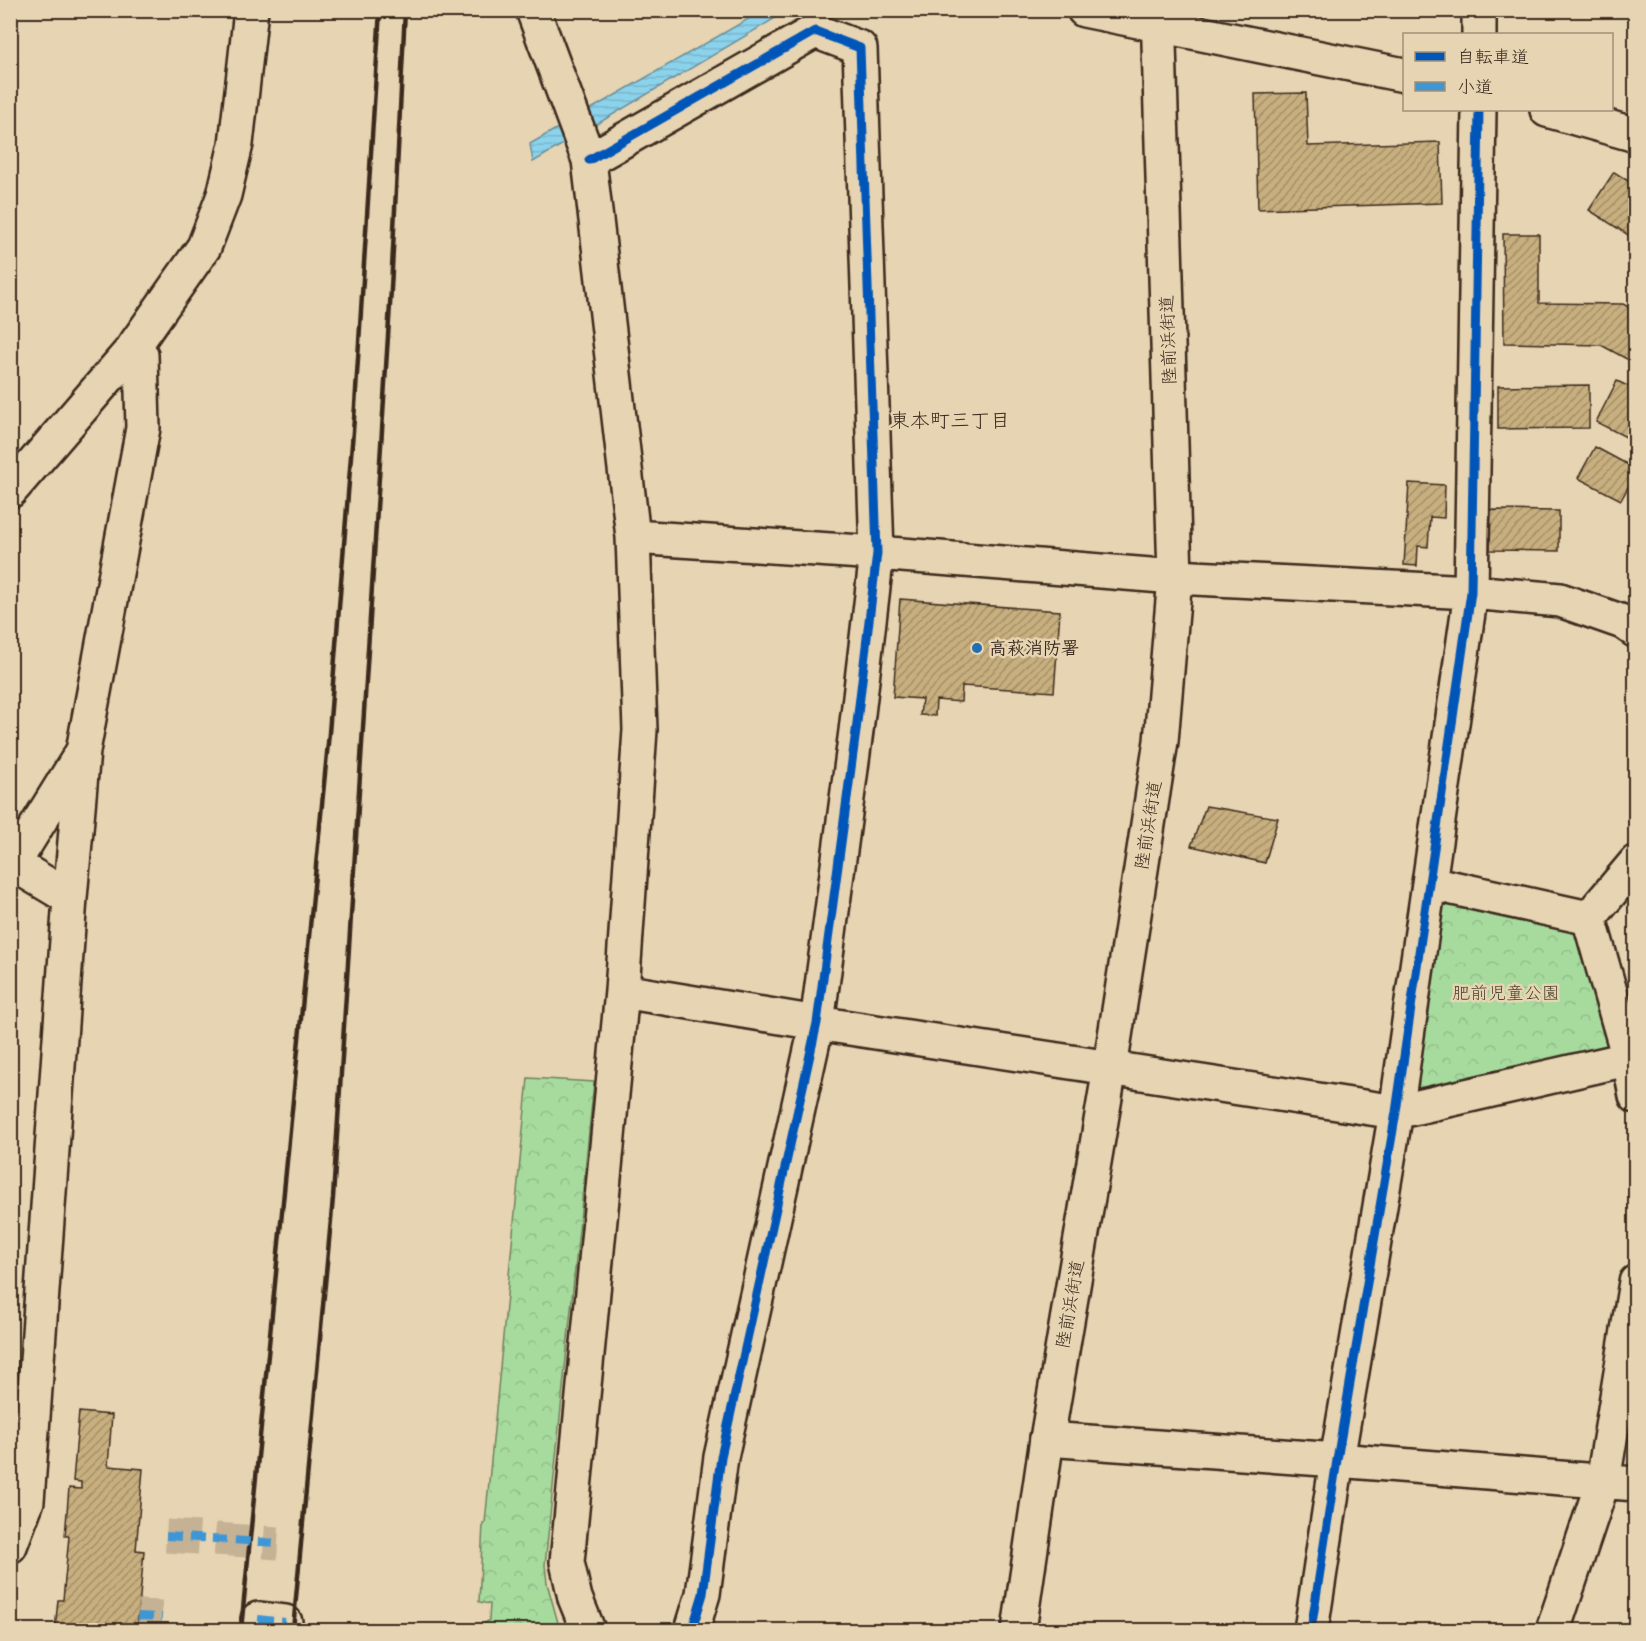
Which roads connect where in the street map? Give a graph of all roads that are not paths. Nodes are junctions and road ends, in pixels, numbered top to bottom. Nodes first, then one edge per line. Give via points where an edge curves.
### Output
1 (251, 10) edge
2 (533, 10) edge
3 (1084, 10) edge
4 (1479, 10) edge
5 (1158, 18) edge
6 (1479, 33) edge
7 (1403, 75) edge
8 (1479, 111) edge
9 (1551, 111) edge
10 (1635, 135) edge
11 (589, 160) junction
12 (130, 352) junction
13 (10, 491) edge
14 (633, 537) junction
15 (877, 553) junction
16 (1175, 577) junction
17 (1471, 592) junction
18 (1631, 618) edge
19 (82, 751) junction
20 (1635, 862) edge
21 (12, 865) edge
22 (1430, 883) junction
23 (70, 898) junction
24 (1590, 918) junction
25 (622, 991) junction
26 (817, 1023) junction
27 (1632, 1058) edge
28 (1110, 1068) junction
29 (1635, 1096) edge
30 (1396, 1112) junction
31 (1635, 1282) edge
32 (1047, 1439) junction
33 (1337, 1460) junction
34 (1603, 1481) junction
35 (1635, 1484) edge
36 (10, 1546) edge
37 (588, 1630) edge
38 (692, 1630) edge
39 (1019, 1630) edge
40 (1311, 1630) edge
41 (1553, 1630) edge

1 - 12 main road via 236,144 224,195 204,247
2 - 11 main road
3 - 5 main road
4 - 6 main road
5 - 7 main road
5 - 16 main road, 陸前浜街道
8 - 17 main road
9 - 10 main road
11 - 14 main road
11 - 15 main road via 815,31 860,48
12 - 13 main road
12 - 19 main road via 141,356 143,428
14 - 15 main road
14 - 25 main road via 640,730
15 - 16 main road
15 - 26 main road
16 - 17 main road
16 - 28 main road, 陸前浜街道 via 1161,741
17 - 18 main road via 1560,600
17 - 22 main road
19 - 21 main road
19 - 23 main road
20 - 24 main road
21 - 23 main road
22 - 24 main road
22 - 30 main road
23 - 36 main road via 27,1501
24 - 27 main road
25 - 26 main road
25 - 37 main road via 567,1562
26 - 28 main road
26 - 38 main road via 721,1457 703,1594
27 - 29 main road
27 - 30 main road
28 - 30 main road
28 - 32 main road, 陸前浜街道
30 - 33 main road
31 - 34 main road
32 - 33 main road
32 - 39 main road, 陸前浜街道
33 - 34 main road
33 - 40 main road
34 - 35 main road
34 - 41 main road

